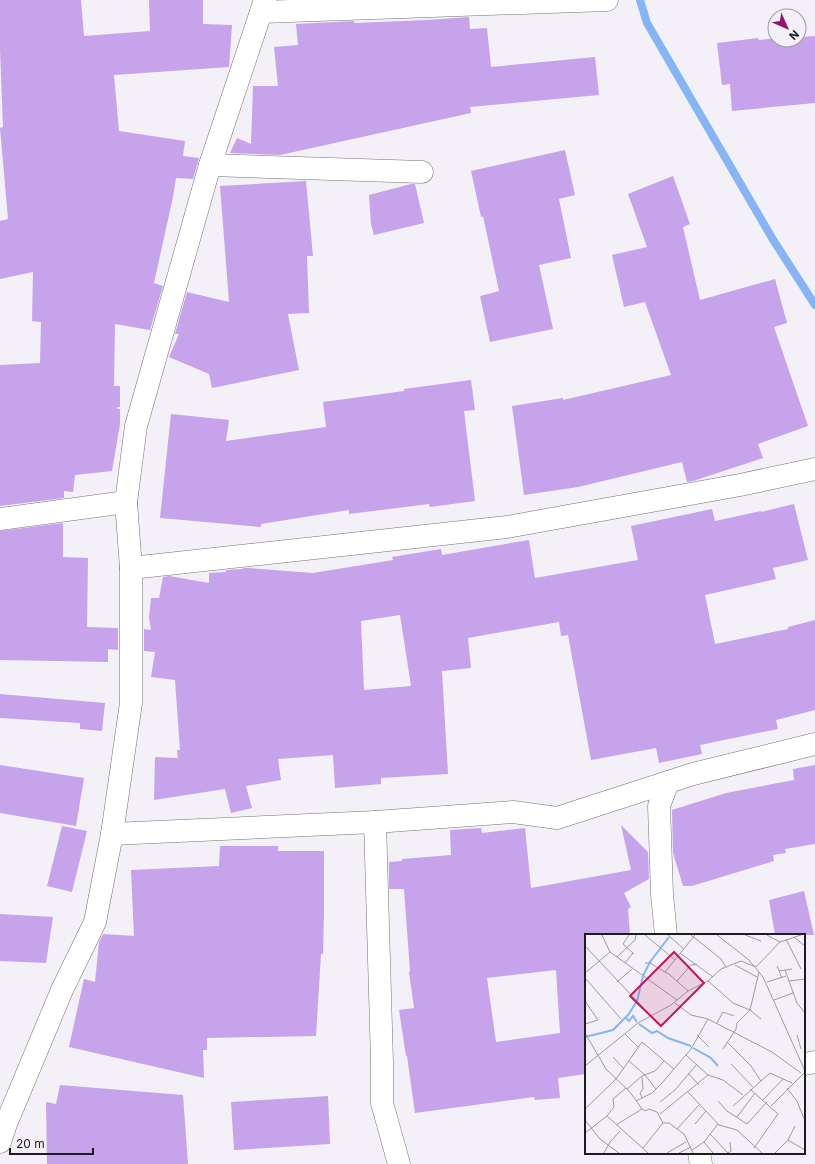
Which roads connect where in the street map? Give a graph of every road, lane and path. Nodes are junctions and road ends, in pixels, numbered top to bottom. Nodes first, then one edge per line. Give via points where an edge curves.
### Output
1 (606, 0) edge
2 (263, 6) edge
3 (210, 165) junction
4 (422, 172) dead end
5 (815, 469) edge
6 (126, 502) junction
7 (0, 519) edge
8 (131, 568) junction
9 (815, 744) edge
10 (668, 782) junction
11 (375, 822) junction
12 (112, 834) junction
13 (666, 934) edge
14 (815, 1062) edge
15 (805, 1064) edge
16 (0, 1142) edge
17 (699, 1154) edge
18 (399, 1164) edge
19 (701, 1164) edge

1 - 2 street
2 - 3 street
3 - 4 street
3 - 6 street via 136,426
5 - 8 street via 508,527
6 - 7 street
6 - 8 street
8 - 12 street via 131,703
9 - 10 street
10 - 11 street via 557,818 513,812
10 - 13 street via 659,806
11 - 12 street
11 - 18 street via 382,1103
12 - 16 street via 95,922 62,990
14 - 15 street
17 - 19 street

